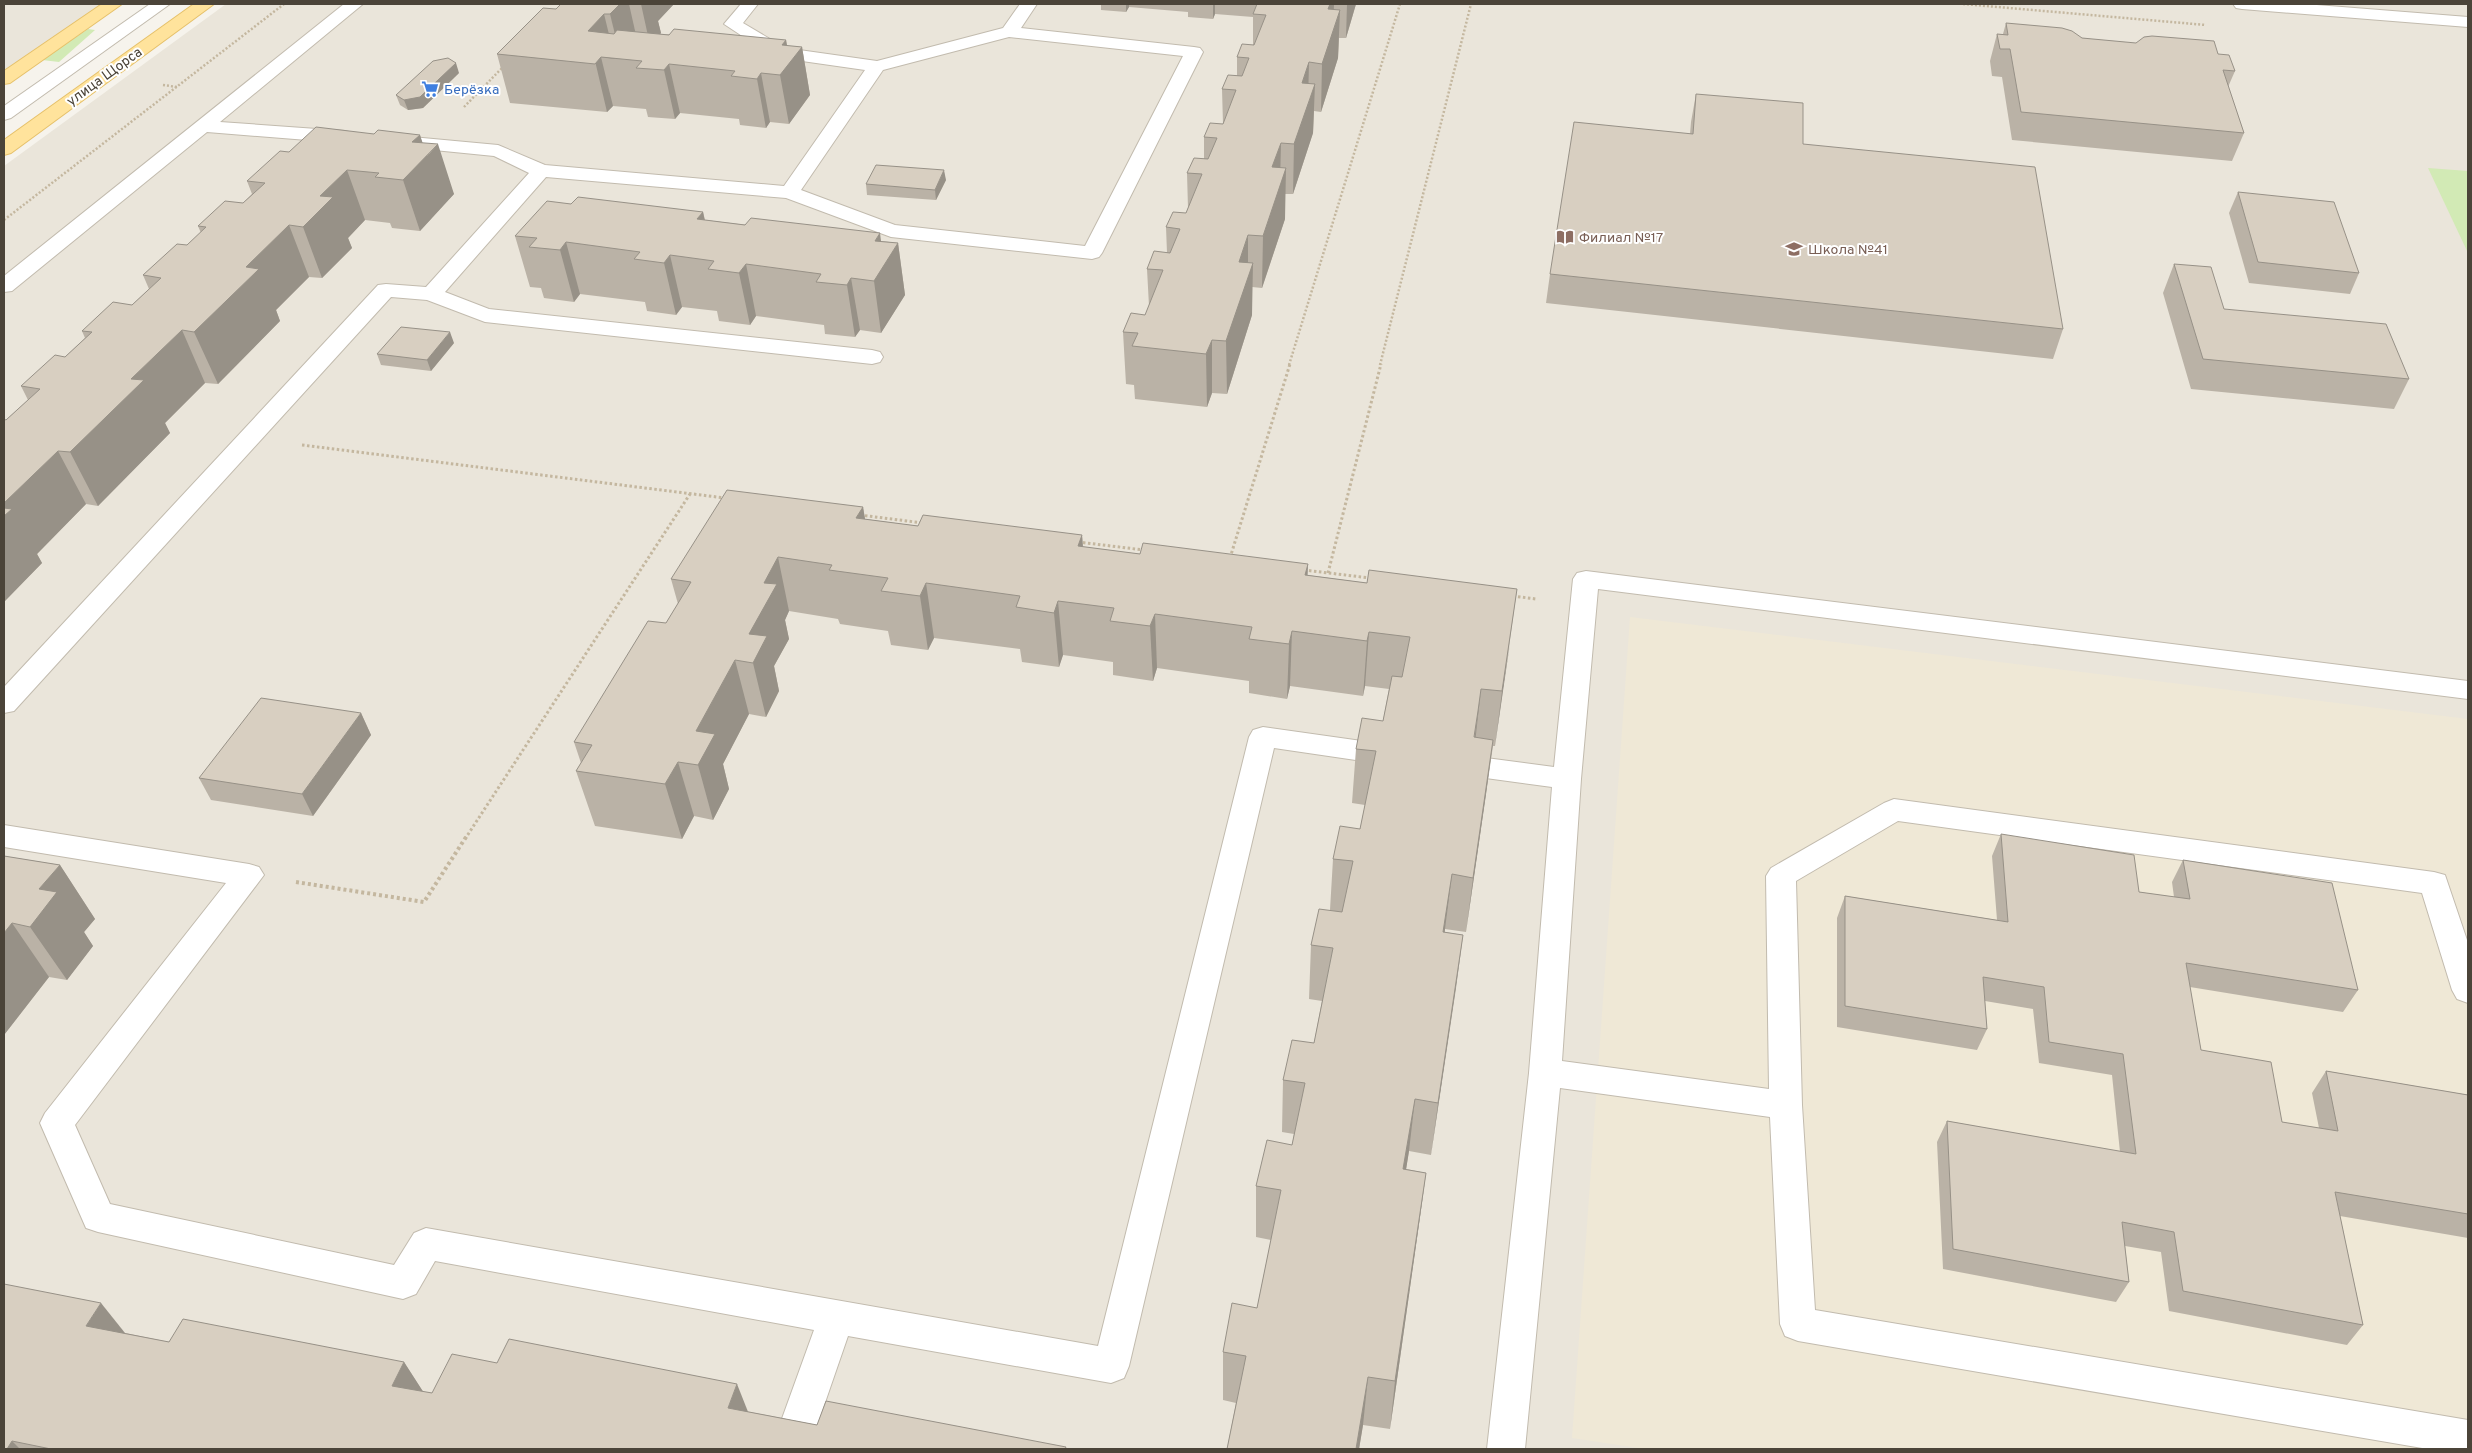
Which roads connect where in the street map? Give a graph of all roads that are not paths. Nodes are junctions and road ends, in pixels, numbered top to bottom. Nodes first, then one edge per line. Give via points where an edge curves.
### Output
1 (113, 4) edge
2 (161, 4) edge
3 (205, 4) edge
4 (354, 4) edge
5 (750, 4) edge
6 (1028, 4) edge
7 (2242, 4) edge
8 (2468, 22) edge
9 (1009, 32) junction
10 (877, 66) junction
11 (4, 79) edge
12 (4, 114) edge
13 (204, 126) junction
14 (4, 149) edge
15 (541, 171) junction
16 (789, 192) junction
17 (4, 286) edge
18 (431, 294) junction
19 (872, 357) dead end
20 (2468, 690) edge
21 (4, 704) edge
22 (1383, 754) edge
23 (1471, 766) edge
24 (1567, 779) junction
25 (4, 836) edge
26 (2468, 990) edge
27 (1545, 1074) junction
28 (1786, 1105) junction
29 (836, 1319) junction
30 (2468, 1438) edge
31 (790, 1449) edge
32 (1506, 1449) edge

1 - 11 main road
2 - 12 street, улица Щорса
3 - 14 main road, улица Щорса
4 - 13 street
5 - 10 street via 733,24 780,53
6 - 9 street
7 - 8 street
9 - 10 street
9 - 16 street via 1194,52 1092,253 891,231
10 - 16 street
13 - 15 street via 498,151
13 - 17 street
15 - 16 street
15 - 18 street
18 - 19 street via 485,315
18 - 21 street via 386,290
20 - 24 street via 1586,579
22 - 29 street via 1263,738 1110,1366
23 - 24 street
24 - 27 street
25 - 29 street via 249,874 57,1123 98,1217 403,1283 426,1244
26 - 28 street via 2434,883 1894,810 1781,876
27 - 28 street
27 - 32 street
28 - 30 street via 1798,1324
29 - 31 street

